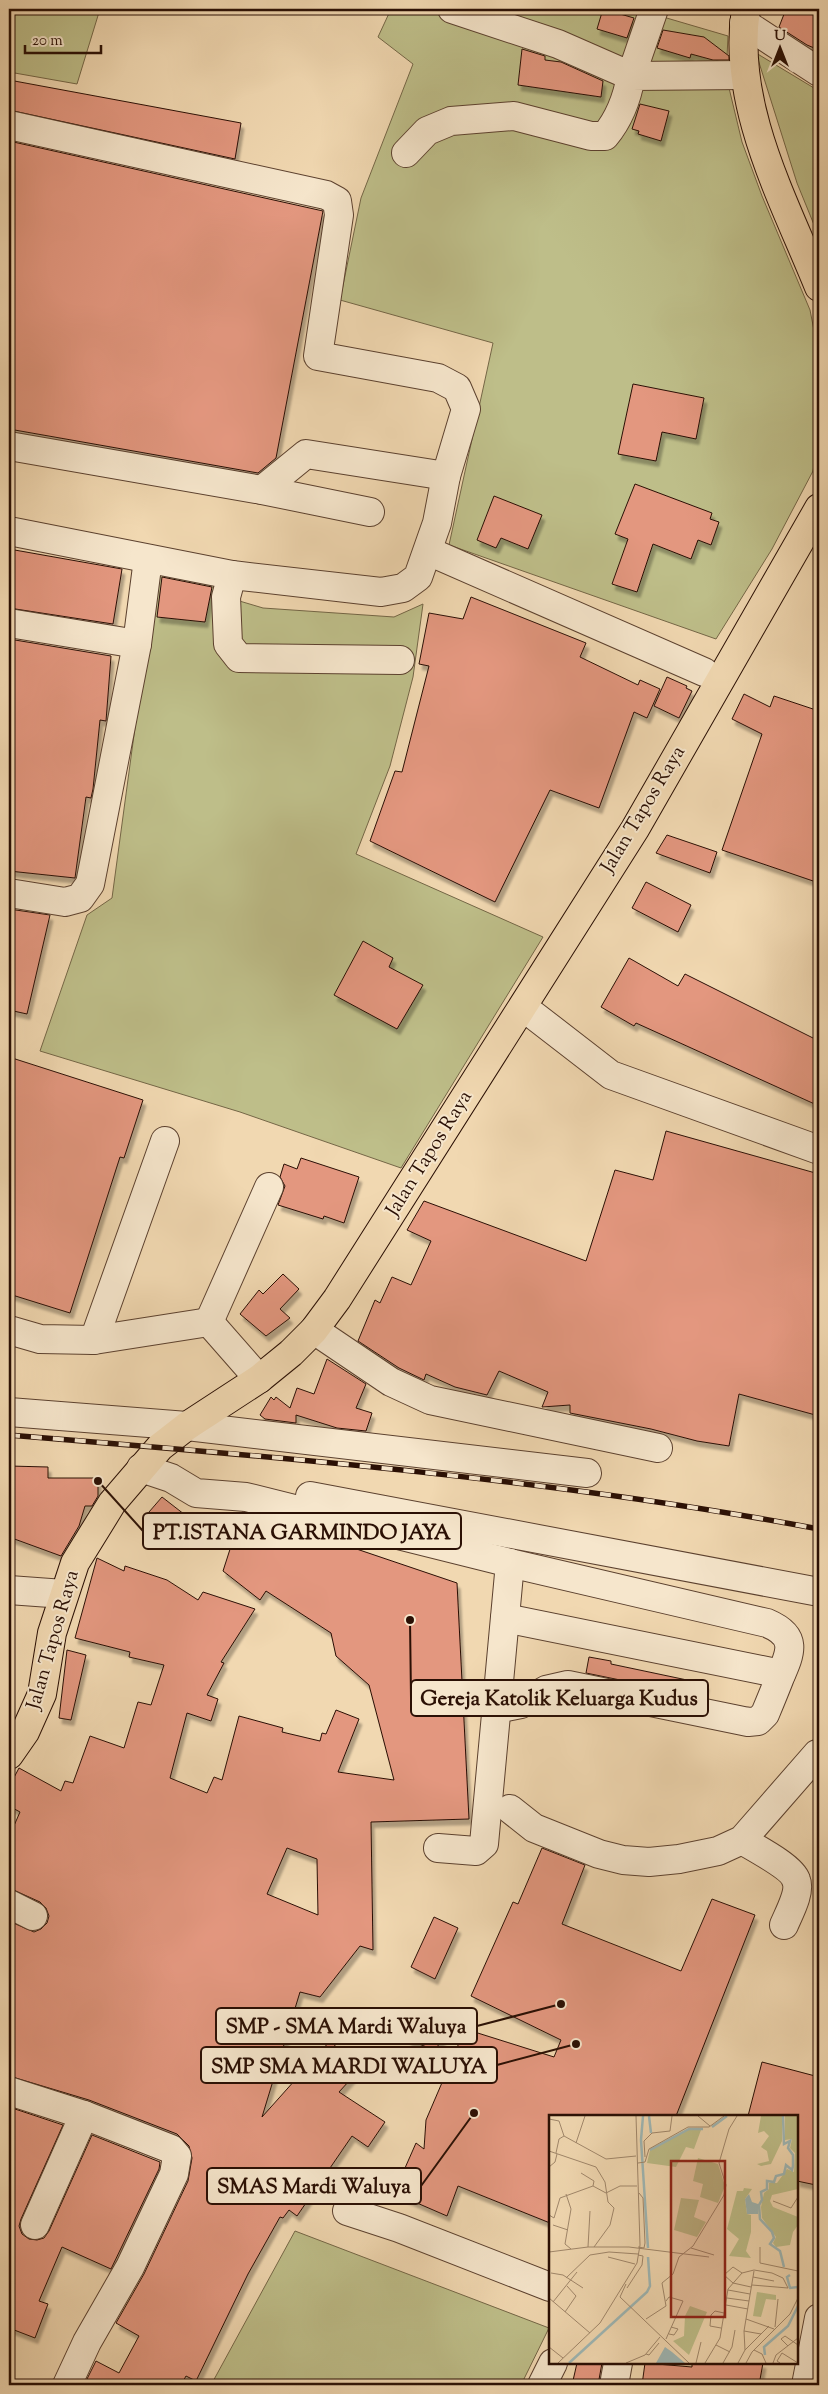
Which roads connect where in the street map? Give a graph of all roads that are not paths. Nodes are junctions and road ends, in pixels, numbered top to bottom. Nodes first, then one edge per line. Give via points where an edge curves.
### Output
1 (452, 9) edge
2 (654, 9) edge
3 (745, 16) edge
4 (819, 72) edge
5 (745, 75) junction
6 (631, 76) junction
7 (9, 125) edge
8 (406, 153) dead end
9 (819, 287) edge
10 (9, 446) edge
11 (446, 476) junction
12 (262, 490) junction
13 (819, 508) edge
14 (370, 512) dead end
15 (9, 531) edge
16 (428, 551) junction
17 (148, 559) junction
18 (232, 575) junction
19 (9, 623) edge
20 (138, 644) junction
21 (400, 660) dead end
22 (704, 672) dead end
23 (9, 894) edge
24 (523, 1007) junction
25 (165, 1141) dead end
26 (819, 1150) edge
27 (269, 1187) dead end
28 (209, 1322) junction
29 (9, 1330) edge
30 (314, 1330) junction
31 (94, 1340) junction
32 (259, 1379) junction
33 (9, 1412) edge
34 (186, 1426) junction
35 (658, 1448) dead end
36 (141, 1468) junction
37 (587, 1473) dead end
38 (171, 1478) junction
39 (510, 1563) junction
40 (9, 1590) edge
41 (819, 1592) edge
42 (64, 1594) junction
43 (505, 1618) junction
44 (782, 1674) junction
45 (497, 1701) junction
46 (818, 1754) edge
47 (9, 1755) edge
48 (510, 1810) dead end
49 (742, 1840) junction
50 (438, 1848) dead end
51 (9, 1904) edge
52 (33, 1916) dead end
53 (784, 1925) dead end
54 (9, 2091) edge
55 (84, 2115) junction
56 (347, 2211) dead end
57 (35, 2225) dead end
58 (549, 2287) edge
59 (811, 2329) edge
60 (552, 2364) edge
61 (618, 2364) edge
62 (67, 2385) edge
63 (542, 2385) edge
64 (614, 2385) edge
65 (806, 2385) edge

1 - 6 street via 558,44
2 - 6 street
3 - 4 street
3 - 5 main road
5 - 6 street
5 - 9 main road via 760,140
6 - 8 street via 627,96 615,124 605,136 591,136 514,116 451,120 427,131
7 - 11 street via 326,195 337,201 339,215 318,356 438,378 457,388 466,409
10 - 12 street
11 - 12 street via 306,454
11 - 16 street
12 - 14 street
13 - 24 main road, Jalan Tapos Raya via 634,829
15 - 17 street
16 - 18 street via 418,577 403,588 381,592
16 - 22 street
17 - 18 street
17 - 20 street
18 - 21 street via 226,597 228,644 239,658
19 - 20 street
20 - 23 street via 90,884 80,898 65,902
24 - 26 street via 611,1075
24 - 30 main road, Jalan Tapos Raya
25 - 31 street
27 - 28 street
28 - 31 street
28 - 32 street
29 - 31 street via 40,1339
30 - 32 main road, Jalan Tapos Raya
30 - 35 street via 392,1382 430,1400
32 - 34 main road, Jalan Tapos Raya
33 - 34 street
34 - 36 main road, Jalan Tapos Raya
34 - 37 street
36 - 38 street
36 - 42 main road, Jalan Tapos Raya via 107,1510 75,1563
38 - 39 street via 196,1493 246,1497
38 - 41 street via 200,1479 323,1498
39 - 43 street
39 - 44 street via 779,1628 789,1643 789,1658
40 - 42 street
42 - 47 main road, Jalan Tapos Raya via 52,1632 42,1694 25,1732
43 - 44 street
43 - 45 street
44 - 45 street via 764,1714 758,1721 748,1722 568,1685 546,1690 521,1704 506,1707
45 - 50 street via 484,1844 476,1851
46 - 49 street
48 - 49 street via 534,1828 598,1854 623,1860 679,1859 718,1850
49 - 53 street via 792,1872 797,1881 796,1895
51 - 52 street
54 - 55 street
55 - 57 street
55 - 62 street via 171,2149 177,2156 177,2162 130,2267 87,2342
56 - 58 street
59 - 65 street
60 - 63 street
61 - 64 street

